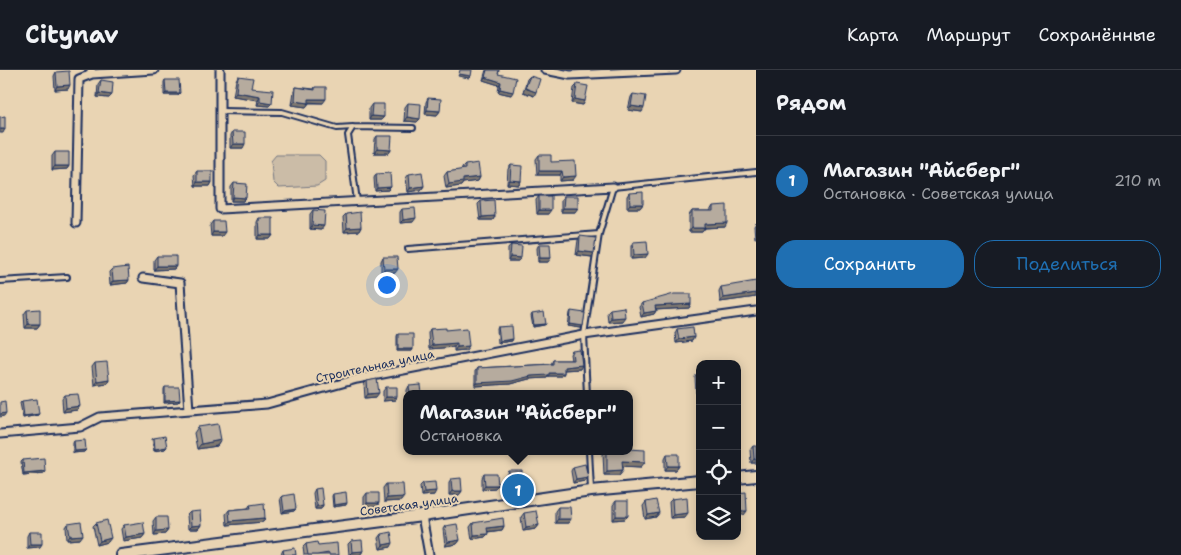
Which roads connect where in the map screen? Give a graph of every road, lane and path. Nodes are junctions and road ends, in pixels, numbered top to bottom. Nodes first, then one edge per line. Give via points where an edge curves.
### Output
1 (154, 70) edge
2 (220, 70) edge
3 (545, 70) edge
4 (676, 70) edge
5 (91, 72) edge
6 (221, 111) junction
7 (353, 127) junction
8 (413, 128) dead end
9 (756, 172) edge
10 (614, 187) junction
11 (357, 201) junction
12 (76, 222) dead end
13 (599, 234) junction
14 (408, 249) dead end
15 (67, 277) dead end
16 (143, 278) dead end
17 (0, 281) edge
18 (756, 311) edge
19 (584, 335) junction
20 (587, 390) edge
21 (189, 410) junction
22 (0, 434) edge
23 (589, 455) edge
24 (756, 476) edge
25 (741, 478) edge
26 (696, 481) edge
27 (591, 491) junction
28 (422, 516) junction
29 (122, 555) edge
30 (429, 555) edge

1 - 5 street
2 - 6 street
3 - 4 street via 570,75
5 - 12 street via 79,79
6 - 7 lane via 282,112 337,128
6 - 11 street via 220,209
7 - 8 lane
7 - 11 lane via 348,135
9 - 10 lane
10 - 11 street
10 - 13 lane
13 - 14 lane
13 - 19 lane
15 - 17 lane
16 - 21 street via 180,283
18 - 19 street, Строительная улица
19 - 20 lane
19 - 21 street, Строительная улица via 357,379 267,404
21 - 22 street, Строительная улица via 100,417 80,427
23 - 27 lane
24 - 25 main road
26 - 27 main road, Советская улица
27 - 28 main road, Советская улица
28 - 29 main road, Советская улица
28 - 30 street

